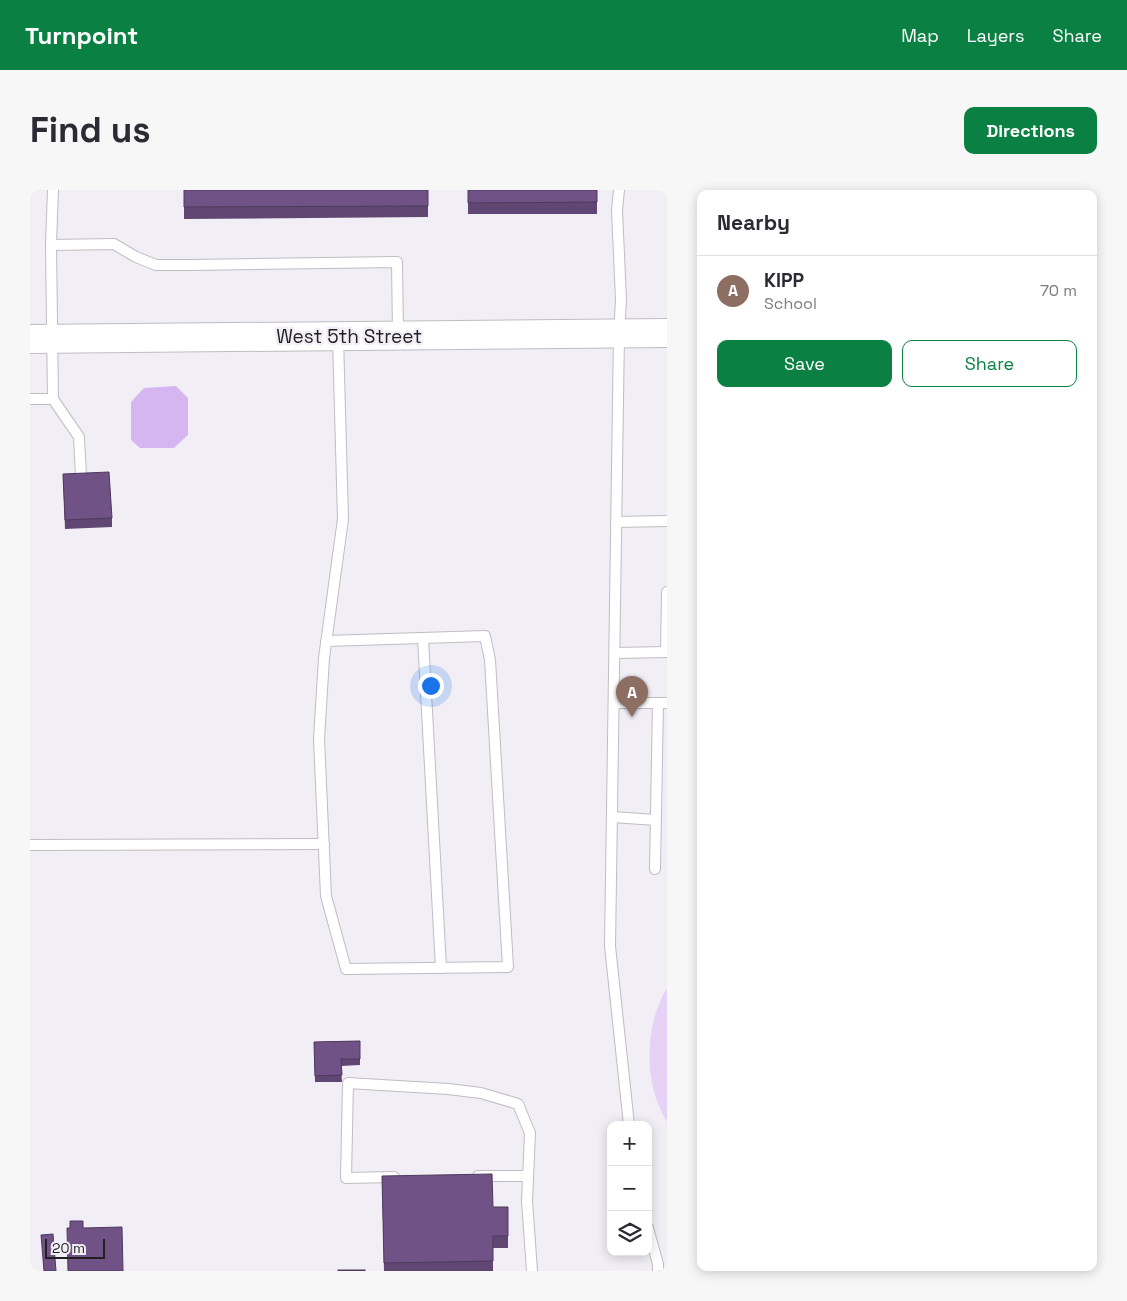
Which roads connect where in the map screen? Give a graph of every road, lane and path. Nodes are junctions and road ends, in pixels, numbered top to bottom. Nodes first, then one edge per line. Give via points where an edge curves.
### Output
1 (53, 190) edge
2 (620, 190) edge
3 (51, 245) junction
4 (619, 333) junction
5 (667, 333) edge
6 (338, 336) junction
7 (398, 336) junction
8 (42, 339) edge
9 (30, 399) edge
10 (54, 400) junction
11 (82, 476) edge
12 (667, 521) edge
13 (616, 522) junction
14 (667, 592) edge
15 (423, 638) junction
16 (326, 641) junction
17 (666, 652) edge
18 (614, 653) junction
19 (614, 703) junction
20 (663, 703) edge
21 (612, 817) junction
22 (656, 820) junction
23 (324, 844) junction
24 (30, 845) edge
25 (655, 870) dead end
26 (441, 968) junction
27 (629, 1121) edge
28 (470, 1176) edge
29 (528, 1176) junction
30 (404, 1177) edge
31 (652, 1239) edge
32 (661, 1265) edge
33 (532, 1271) edge

1 - 3 lane
2 - 4 lane via 617,210 621,300
3 - 7 lane via 114,244 156,264 397,262
3 - 8 lane
4 - 5 street, West 5th Street
4 - 7 street, West 5th Street
4 - 13 lane
6 - 7 street, West 5th Street
6 - 8 street, West 5th Street
6 - 16 lane via 343,519
8 - 10 lane
9 - 10 lane
10 - 11 lane via 79,438
12 - 13 lane
13 - 18 lane
14 - 17 lane
15 - 16 lane
15 - 26 lane
15 - 26 lane via 485,636 490,660 508,967
16 - 23 lane via 319,739
17 - 18 lane
18 - 19 lane
19 - 20 lane
19 - 21 lane
20 - 22 lane
21 - 22 lane
21 - 27 lane via 610,946
22 - 25 lane
23 - 24 lane
23 - 26 lane via 326,896 346,969
28 - 29 lane
29 - 30 lane via 530,1133 518,1104 481,1093 348,1083 346,1178
29 - 33 lane
31 - 32 lane

